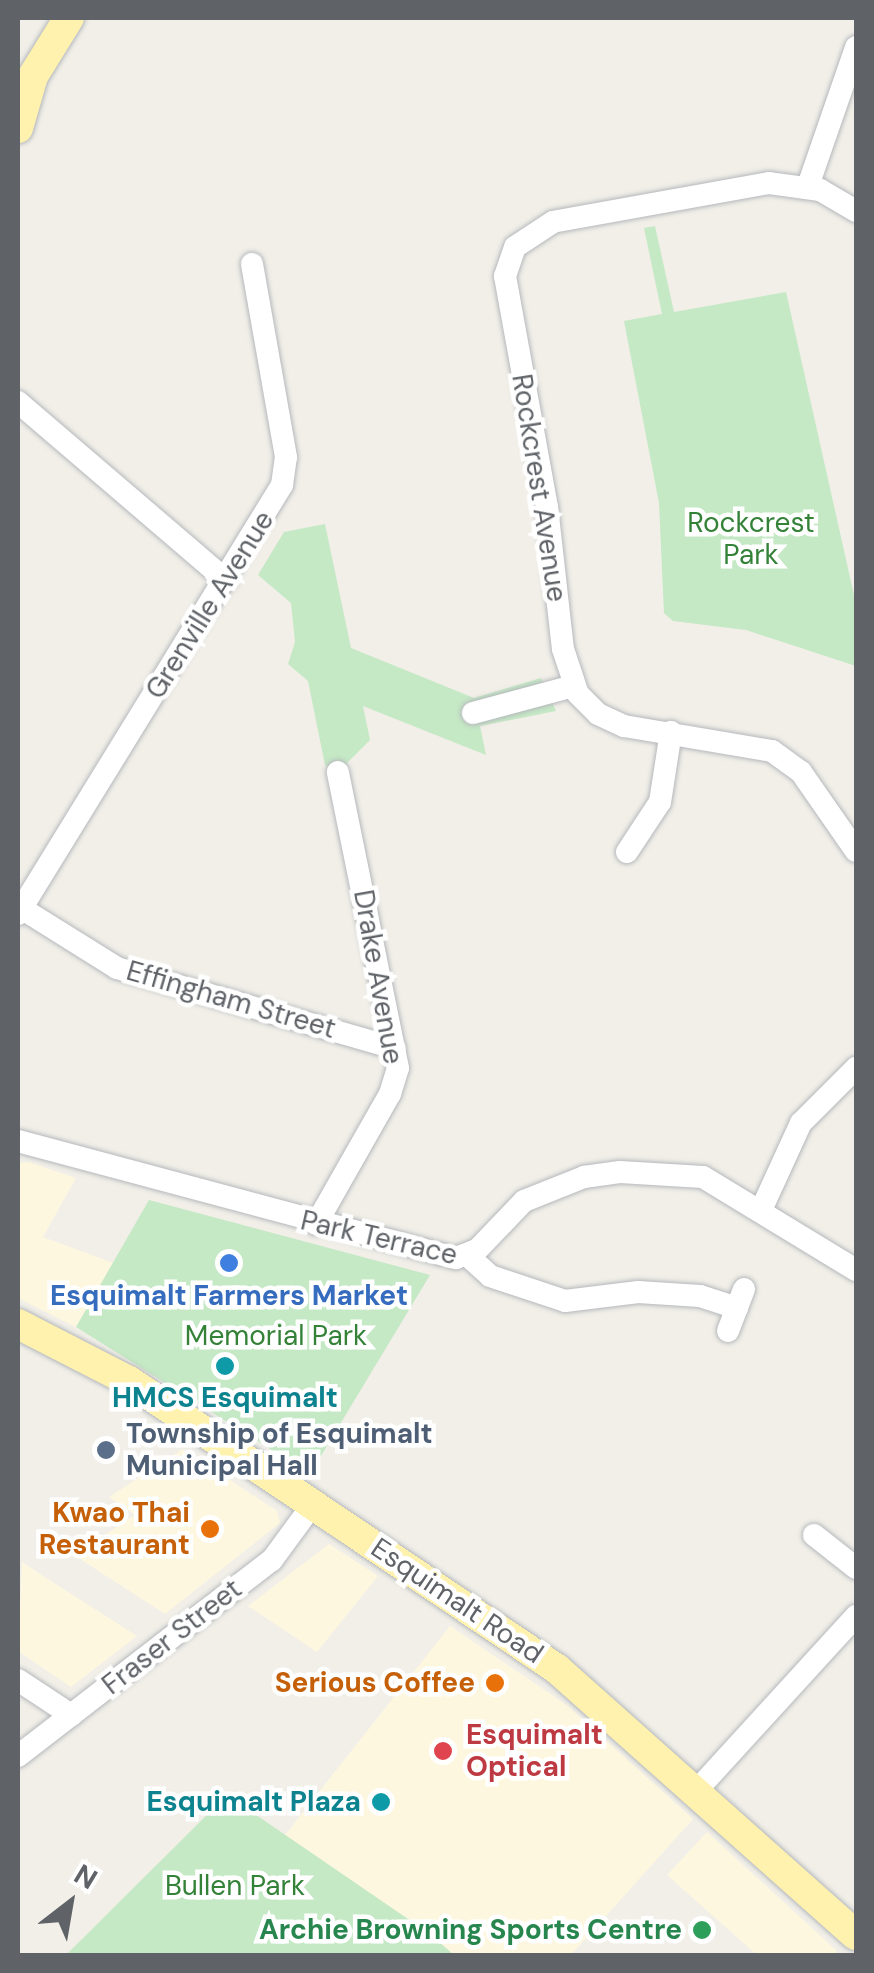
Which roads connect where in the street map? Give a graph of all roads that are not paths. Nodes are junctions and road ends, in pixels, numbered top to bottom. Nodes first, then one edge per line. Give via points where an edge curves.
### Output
1 (69, 18) edge
2 (856, 47) edge
3 (18, 128) edge
4 (808, 186) junction
5 (856, 211) edge
6 (252, 264) dead end
7 (18, 402) edge
8 (226, 580) junction
9 (573, 686) junction
10 (473, 713) dead end
11 (671, 732) junction
12 (338, 772) dead end
13 (856, 850) edge
14 (627, 852) dead end
15 (19, 911) edge
16 (395, 1048) junction
17 (856, 1068) edge
18 (18, 1141) edge
19 (762, 1208) junction
20 (316, 1224) junction
21 (467, 1255) junction
22 (856, 1270) edge
23 (18, 1324) edge
24 (728, 1331) dead end
25 (313, 1504) junction
26 (814, 1535) dead end
27 (856, 1568) edge
28 (856, 1616) edge
29 (18, 1680) edge
30 (70, 1716) junction
31 (18, 1756) edge
32 (697, 1790) junction
33 (856, 1935) edge

1 - 3 main road via 34,76
2 - 4 street
4 - 5 street
4 - 9 street, Rockcrest Avenue via 756,185 553,222 526,235 508,260 506,291
6 - 8 street, Grenville Avenue via 286,466 275,502
7 - 8 street
8 - 15 street, Grenville Avenue
9 - 10 street
9 - 11 street via 606,719
11 - 13 street via 756,744 788,760
11 - 14 street via 660,802
12 - 16 street, Drake Avenue
15 - 16 street, Effingham Street via 117,968
16 - 20 street, Drake Avenue via 390,1094
17 - 19 street via 801,1124
18 - 20 street, Park Terrace
19 - 21 street via 703,1177 608,1172 524,1201
19 - 22 street
20 - 21 street, Park Terrace via 445,1256
21 - 24 street, Park Terrace via 490,1276 565,1301 638,1292 740,1299
23 - 25 main road, Esquimalt Road via 113,1370
25 - 30 street, Fraser Street via 272,1560
25 - 32 main road, Esquimalt Road via 571,1680
26 - 27 street
28 - 32 street
29 - 30 street
30 - 31 street, Fraser Street
32 - 33 main road, Esquimalt Road

